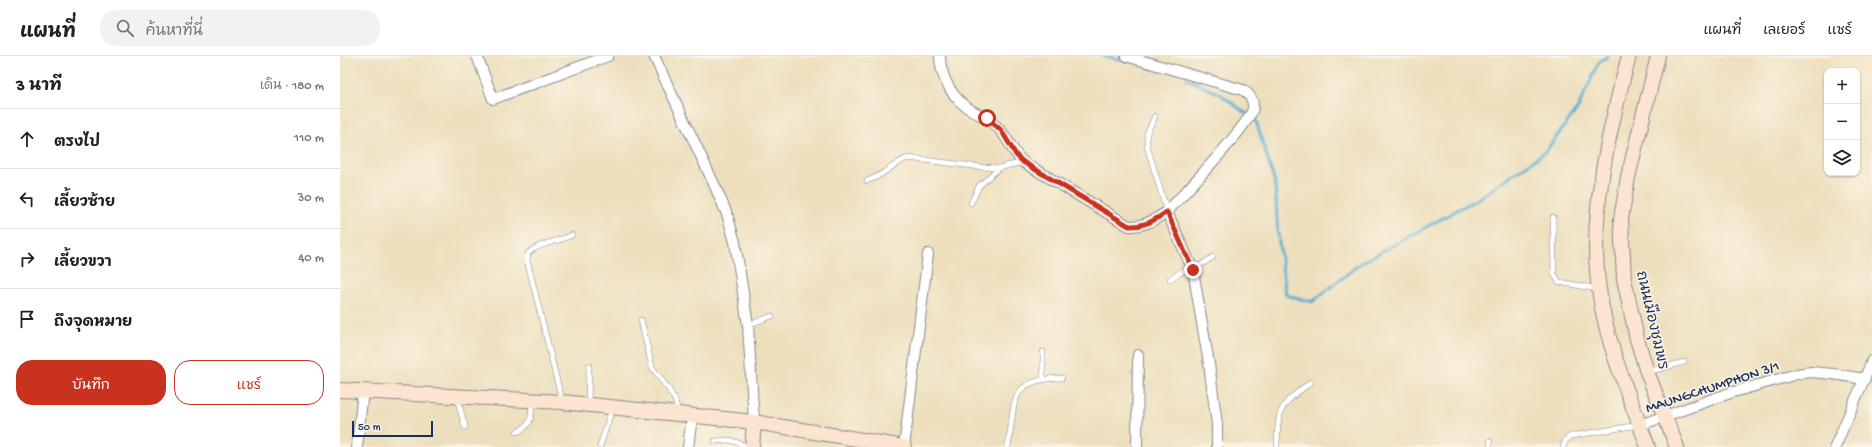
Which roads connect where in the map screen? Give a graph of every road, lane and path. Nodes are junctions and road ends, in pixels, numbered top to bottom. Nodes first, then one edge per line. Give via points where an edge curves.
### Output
1 (477, 56) edge
2 (608, 56) edge
3 (654, 56) edge
4 (940, 56) edge
5 (1126, 56) edge
6 (1658, 56) edge
7 (1628, 60) edge
8 (1155, 116) dead end
9 (1023, 162) junction
10 (999, 168) junction
11 (867, 181) dead end
12 (971, 203) dead end
13 (1167, 212) junction
14 (1553, 217) dead end
15 (572, 235) dead end
16 (928, 254) dead end
17 (1213, 257) dead end
18 (1192, 268) junction
19 (1170, 279) dead end
20 (1598, 289) junction
21 (772, 316) dead end
22 (641, 320) dead end
23 (748, 325) junction
24 (1043, 352) dead end
25 (1138, 355) dead end
26 (1872, 361) edge
27 (1684, 362) dead end
28 (589, 366) dead end
29 (1647, 372) junction
30 (1868, 377) edge
31 (1062, 378) dead end
32 (1043, 379) junction
33 (1311, 382) dead end
34 (340, 390) edge
35 (363, 391) junction
36 (457, 396) junction
37 (532, 400) junction
38 (562, 402) junction
39 (588, 405) junction
40 (613, 408) junction
41 (686, 416) junction
42 (1665, 416) junction
43 (754, 422) junction
44 (1640, 425) junction
45 (465, 427) dead end
46 (516, 432) dead end
47 (1490, 440) dead end
48 (715, 441) dead end
49 (600, 446) edge
50 (890, 446) edge
51 (357, 447) edge
52 (688, 447) edge
53 (749, 447) edge
54 (752, 447) edge
55 (904, 447) edge
56 (1008, 447) edge
57 (1137, 447) edge
58 (1217, 447) edge
59 (1277, 447) edge
60 (1490, 447) edge
61 (1563, 447) edge
62 (1648, 447) edge
63 (1677, 447) edge
64 (1835, 447) edge

1 - 2 street via 493,99
3 - 23 street via 727,214 735,242
4 - 9 street via 940,64 955,96 965,106 987,118 1001,130
5 - 13 street via 1243,90 1249,94 1253,102 1253,109 1242,127
6 - 29 main road, ถนนเมืองชุมพร via 1628,177 1621,219 1624,279
7 - 20 main road via 1606,157 1595,229
8 - 13 lane via 1147,133 1148,146
9 - 10 lane
9 - 13 street via 1129,226 1148,224
10 - 11 lane via 908,158 879,177
10 - 12 lane via 979,186
13 - 18 street
14 - 20 lane via 1554,274 1559,282
15 - 38 lane via 533,249 528,253 527,260
16 - 55 street
17 - 18 lane
18 - 19 lane
18 - 58 street via 1209,364 1217,425
20 - 44 main road via 1614,356
21 - 23 lane
22 - 41 lane via 652,367
23 - 43 street
24 - 32 lane
25 - 57 street
26 - 30 street
27 - 29 lane
28 - 39 lane
29 - 42 main road, ถนนเมืองชุมพร
30 - 42 street, MAUNGCHUMPHON 3/1 via 1811,372 1798,374 1730,393
30 - 64 street
31 - 32 lane
32 - 56 lane via 1032,381 1017,394
33 - 59 lane via 1290,397 1282,407 1278,418
34 - 35 main road
35 - 36 main road
35 - 51 street
36 - 37 main road
36 - 45 lane
37 - 38 main road
37 - 46 lane via 531,422
38 - 39 main road
39 - 40 main road
40 - 41 main road
40 - 49 lane
41 - 43 main road
41 - 52 street
42 - 44 street, MAUNGCHUMPHON 3/1
42 - 63 main road, ถนนเมืองชุมพร
43 - 50 main road
43 - 54 main road
44 - 61 lane via 1571,436
44 - 62 main road
47 - 60 lane
48 - 53 lane via 730,440
50 - 55 main road

